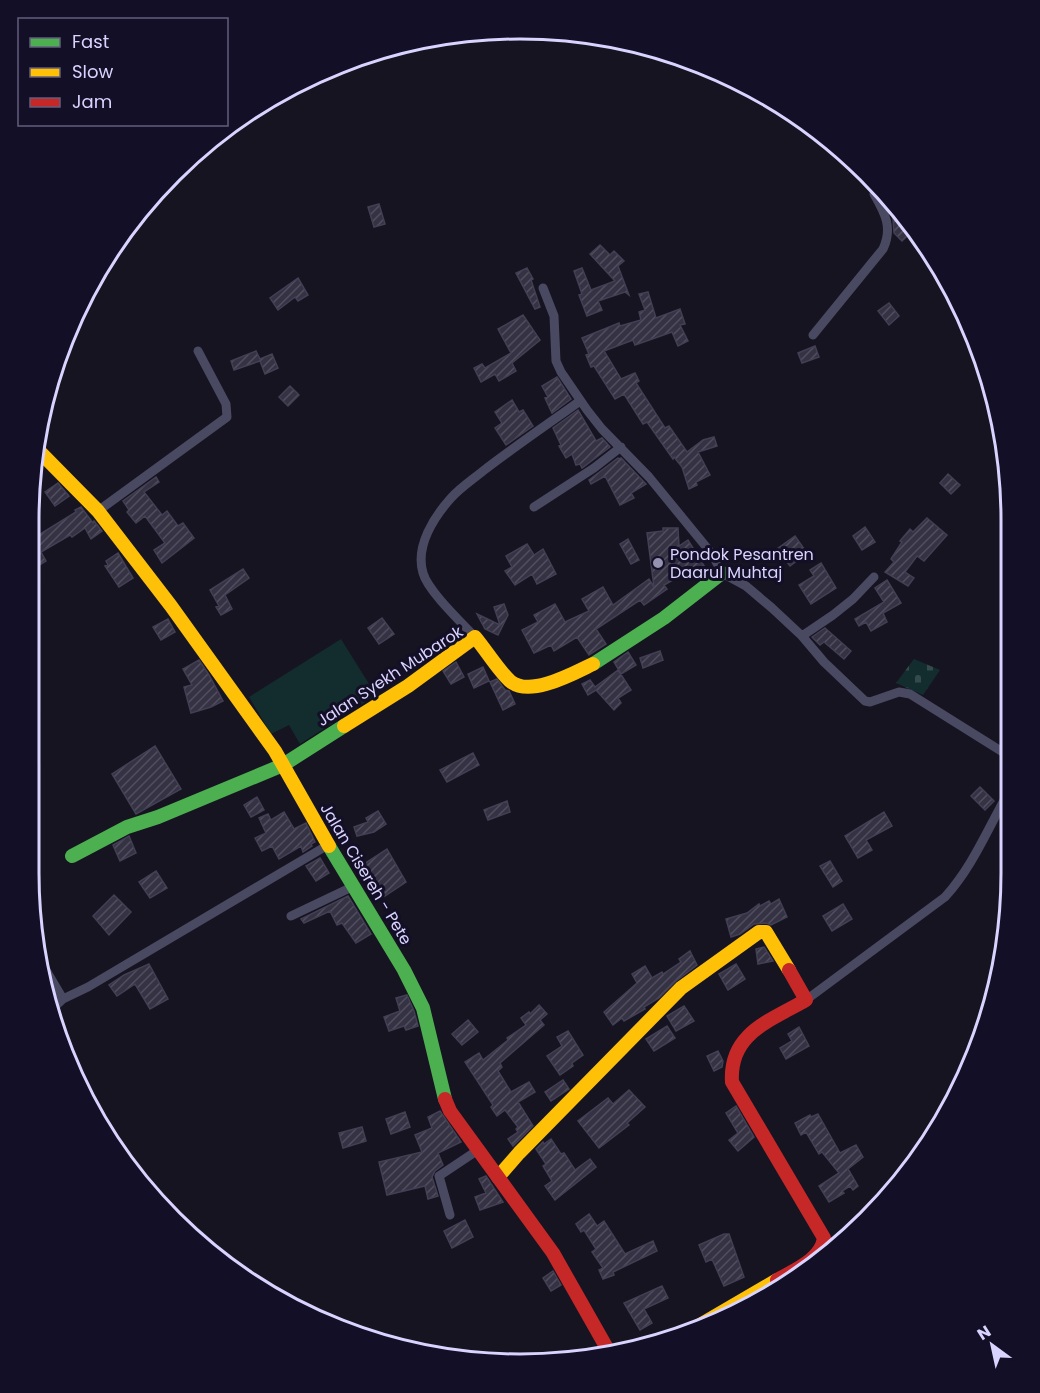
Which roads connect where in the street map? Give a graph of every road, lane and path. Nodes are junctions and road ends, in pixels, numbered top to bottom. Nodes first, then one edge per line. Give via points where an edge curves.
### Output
1 (875, 195) edge
2 (543, 288) dead end
3 (813, 335) dead end
4 (198, 351) dead end
5 (580, 401) junction
6 (621, 447) junction
7 (43, 455) edge
8 (534, 507) dead end
9 (98, 511) junction
10 (722, 573) junction
11 (874, 577) dead end
12 (802, 636) junction
13 (475, 637) junction
14 (1001, 751) edge
15 (283, 765) junction
16 (1001, 807) edge
17 (328, 845) junction
18 (72, 856) dead end
19 (354, 886) junction
20 (291, 916) dead end
21 (51, 978) edge
22 (63, 999) junction
23 (806, 1000) junction
24 (57, 1004) edge
25 (478, 1150) junction
26 (498, 1177) junction
27 (450, 1215) dead end
28 (821, 1248) edge
29 (606, 1346) edge

1 - 3 street via 887,220 888,239
2 - 5 street via 554,316 556,361
4 - 9 street via 226,404 226,417
5 - 6 street
5 - 13 street via 453,495 429,530 421,557 423,573
6 - 8 street
6 - 10 street via 712,554
7 - 9 street, Jalan Cisereh - Pete
9 - 15 street, Jalan Cisereh - Pete via 171,606
10 - 12 street via 746,586
10 - 13 street, Jalan Syekh Mubarok via 597,662 552,684 522,686 511,682
11 - 12 street via 840,610
12 - 14 street via 865,701 899,692 910,694
13 - 15 street, Jalan Syekh Mubarok via 408,686
15 - 17 street, Jalan Cisereh - Pete
15 - 18 street, Jalan Syekh Mubarok via 127,827
16 - 23 street via 976,856 945,897
17 - 19 street, Jalan Cisereh - Pete
17 - 22 street
19 - 20 street
19 - 25 street, Jalan Cisereh - Pete via 405,970 423,1008 443,1096
21 - 22 street
22 - 24 street
23 - 26 street via 769,936 759,932 681,988
23 - 28 street via 744,1039 730,1065 732,1082 824,1238
25 - 26 street, Jalan Cisereh - Pete
25 - 27 street via 439,1176
26 - 29 street, Jalan Cisereh - Pete via 553,1253

